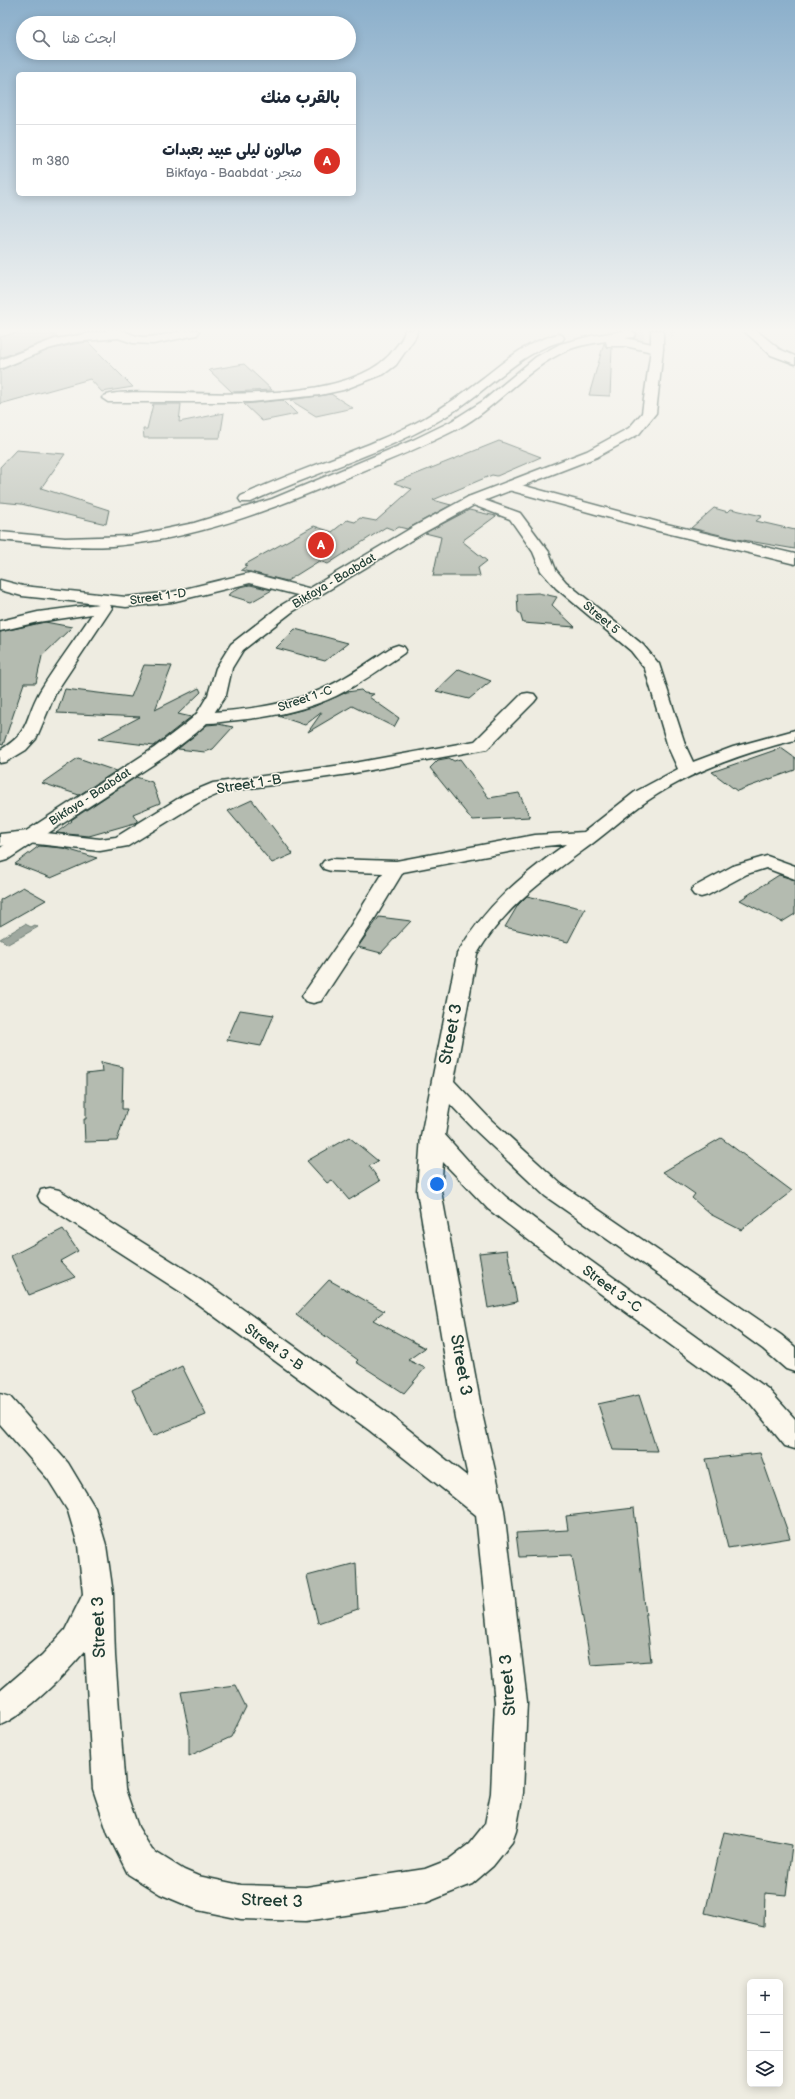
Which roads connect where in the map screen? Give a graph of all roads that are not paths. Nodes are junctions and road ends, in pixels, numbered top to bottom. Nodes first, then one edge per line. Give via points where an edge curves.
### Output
1 (415, 428) edge
2 (432, 428) edge
3 (447, 428) edge
4 (470, 428) edge
5 (638, 428) edge
6 (510, 486) junction
7 (246, 499) junction
8 (472, 500) junction
9 (277, 502) junction
10 (0, 525) edge
11 (0, 536) edge
12 (795, 559) edge
13 (0, 585) edge
14 (313, 594) junction
15 (126, 602) junction
16 (104, 608) junction
17 (0, 626) edge
18 (398, 650) dead end
19 (528, 698) dead end
20 (202, 718) junction
21 (795, 735) edge
22 (0, 739) edge
23 (20, 746) junction
24 (0, 758) edge
25 (688, 771) junction
26 (28, 837) junction
27 (588, 837) junction
28 (0, 840) edge
29 (0, 856) edge
30 (331, 864) dead end
31 (396, 867) junction
32 (795, 873) edge
33 (701, 891) dead end
34 (313, 996) dead end
35 (442, 1082) junction
36 (433, 1136) junction
37 (50, 1196) dead end
38 (784, 1343) edge
39 (795, 1362) edge
40 (0, 1405) edge
41 (795, 1438) edge
42 (490, 1510) junction
43 (98, 1594) junction
44 (0, 1710) edge

1 - 7 main road
2 - 7 main road via 358,460
3 - 9 main road via 418,443
4 - 9 main road via 402,462 320,492
5 - 6 main road, Bikfaya - Baabdat via 592,454
6 - 8 main road, Bikfaya - Baabdat
6 - 12 main road via 655,526
7 - 10 main road via 176,520 128,528 77,531
8 - 14 main road, Bikfaya - Baabdat
8 - 25 main road, Street 5 via 516,516 541,552 549,571 561,585 637,648 653,668 677,747
9 - 11 main road via 197,527 131,540 65,542
13 - 15 main road, Street 1 -D via 22,591
14 - 15 main road, Street 1 -D via 250,578 172,597
14 - 20 main road, Bikfaya - Baabdat via 267,622 237,647 224,668 217,695
15 - 16 main road
16 - 17 main road via 38,617
16 - 23 main road via 48,692 30,735
18 - 20 main road, Street 1 -C via 353,680 320,697 270,711
19 - 26 main road, Street 1 -B via 481,745 349,769 219,787 191,799 132,836 112,844 87,844
20 - 26 main road, Bikfaya - Baabdat via 160,752
21 - 25 main road, Street 3 via 752,747
22 - 23 main road
23 - 24 main road
25 - 27 main road, Street 3 via 650,790 611,817
26 - 28 main road
26 - 29 main road, Bikfaya - Baabdat
27 - 31 main road via 535,841
27 - 35 main road, Street 3 via 504,902 476,936 467,954
30 - 31 main road
31 - 34 main road
32 - 33 main road via 767,862 740,870
35 - 36 main road, Street 3
35 - 38 main road via 552,1190
36 - 41 main road, Street 3 -C via 496,1202 759,1396
36 - 42 main road, Street 3 via 429,1191 470,1418
37 - 42 main road, Street 3 -B via 193,1287 379,1422
38 - 39 main road
40 - 43 main road, Street 3 via 58,1471 81,1508 92,1545
42 - 43 main road, Street 3 via 511,1702 507,1793 500,1831 481,1855 460,1872 425,1886 306,1904 241,1902 198,1893 172,1882 140,1862 124,1834 109,1790
43 - 44 main road via 76,1639 53,1665

